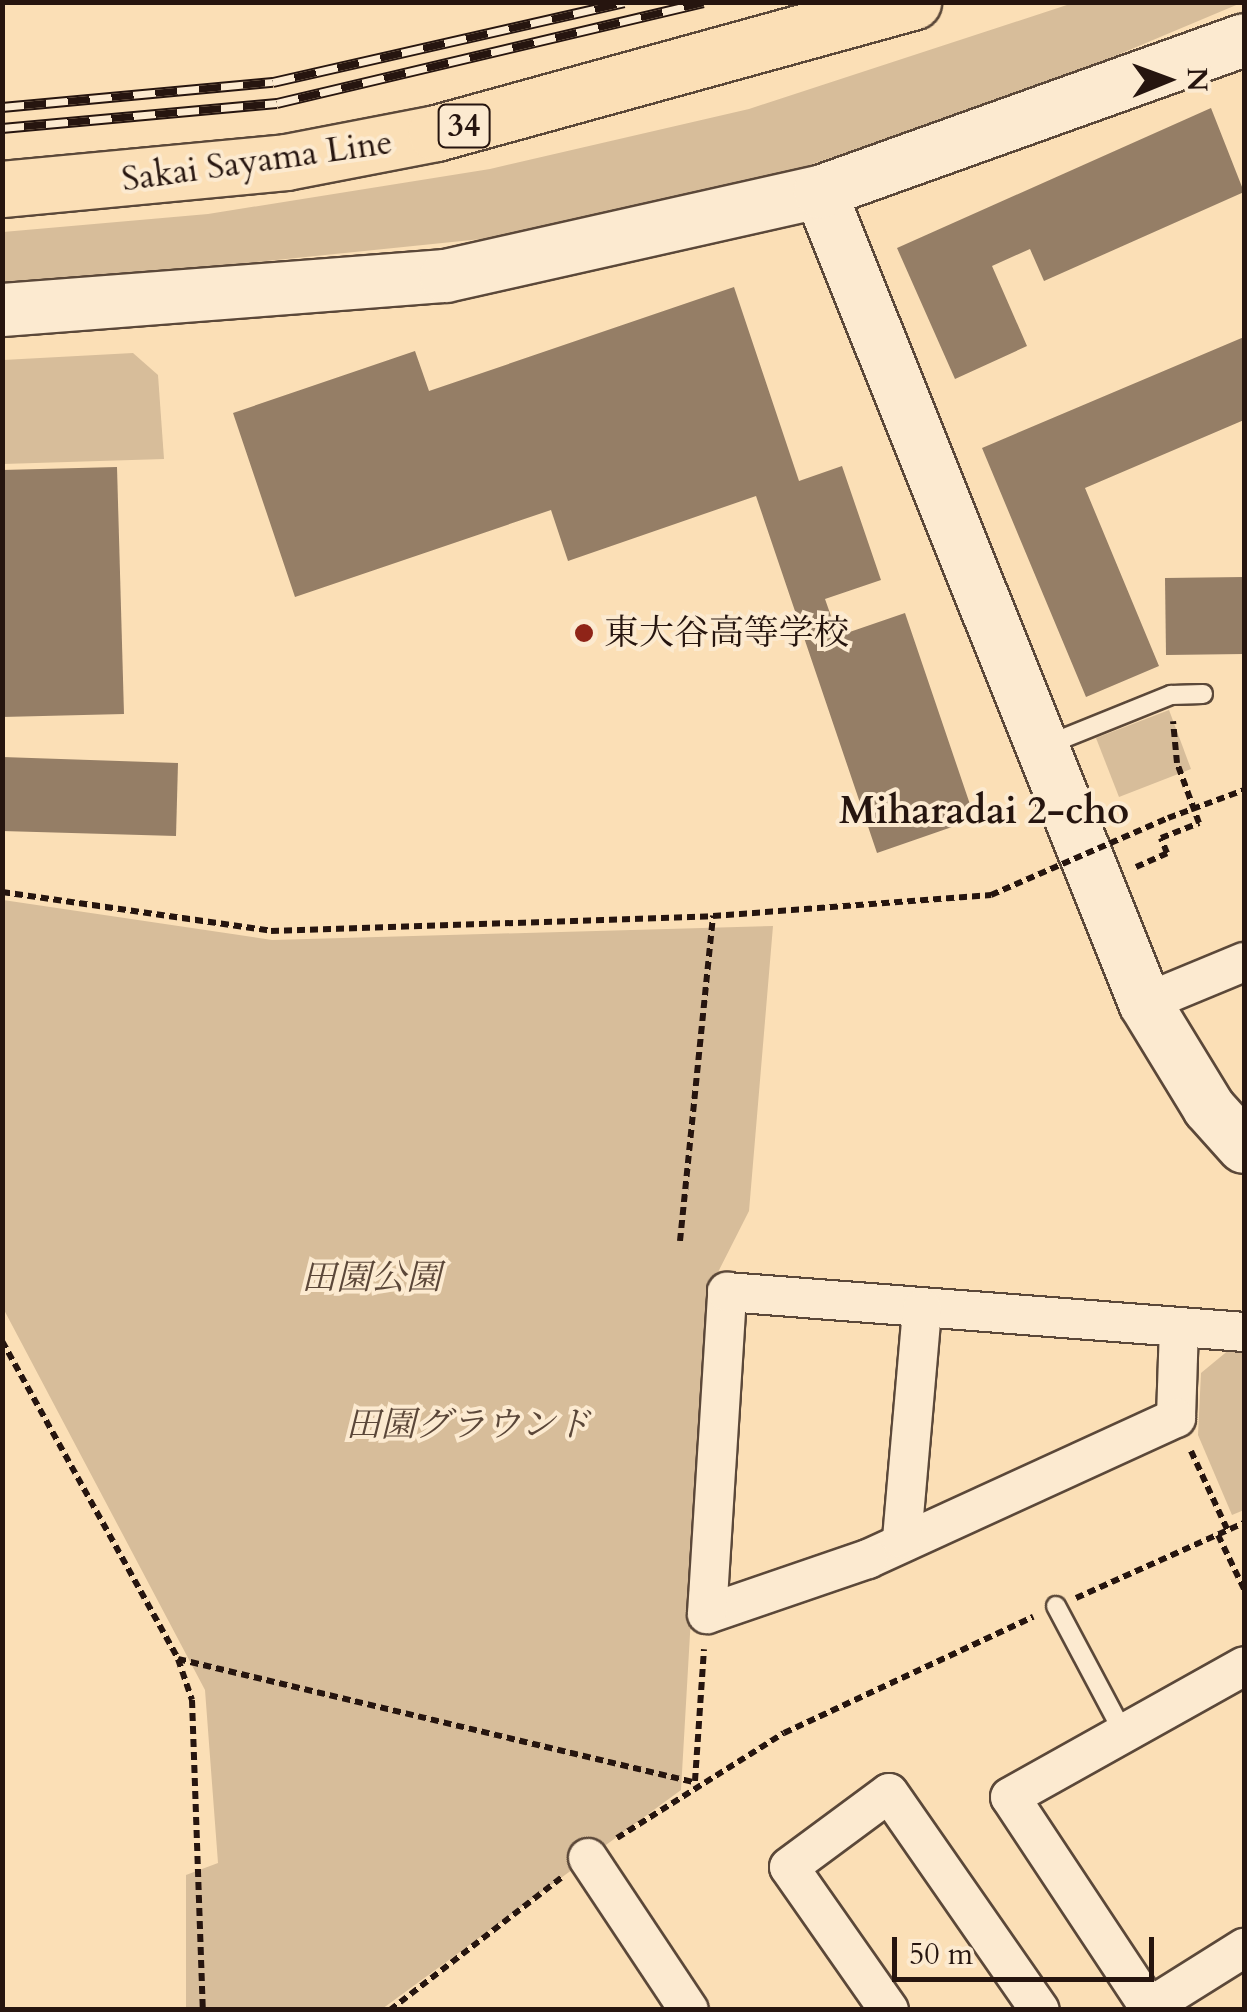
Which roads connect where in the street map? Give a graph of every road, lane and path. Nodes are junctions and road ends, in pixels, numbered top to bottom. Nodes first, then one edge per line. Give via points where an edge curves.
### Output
1 (914, 2) edge
2 (1244, 40) edge
3 (2, 189) edge
4 (820, 192) junction
5 (2, 310) edge
6 (1203, 694) dead end
7 (1171, 695) junction
8 (1042, 747) junction
9 (1244, 790) edge
10 (1194, 808) junction
11 (1142, 884) dead end
12 (2, 892) edge
13 (713, 916) junction
14 (1244, 962) edge
15 (1145, 1003) junction
16 (1244, 1147) edge
17 (680, 1241) dead end
18 (922, 1309) junction
19 (1179, 1327) junction
20 (1244, 1332) edge
21 (2, 1341) edge
22 (1205, 1484) dead end
23 (1244, 1523) edge
24 (1228, 1531) junction
25 (1218, 1535) junction
26 (902, 1540) junction
27 (1244, 1589) edge
28 (1056, 1606) junction
29 (707, 1614) junction
30 (178, 1659) junction
31 (1244, 1666) edge
32 (1121, 1728) junction
33 (695, 1782) junction
34 (588, 1858) junction
35 (1244, 1948) edge
36 (1148, 2008) edge
37 (204, 2010) edge
38 (390, 2010) edge
39 (690, 2010) edge
40 (889, 2010) edge
41 (1040, 2010) edge

1 - 3 main road, Sakai Sayama Line / 34 via 436,134 286,162
2 - 4 street
4 - 5 street via 446,276
4 - 8 street
6 - 7 lane
7 - 8 lane
7 - 10 path via 1176,763
8 - 15 street
9 - 10 path
10 - 11 path via 1199,823 1161,838 1167,853 1134,868
10 - 13 path, bridge via 991,895
12 - 13 path via 271,931
13 - 17 path
14 - 15 street
15 - 16 street via 1209,1108
18 - 19 street
18 - 26 street
18 - 29 street via 727,1292
19 - 20 street
19 - 26 street via 1176,1418
21 - 30 path
22 - 24 path
23 - 24 path
24 - 25 path
25 - 27 path
25 - 28 path
26 - 29 street
28 - 32 lane
28 - 33 path
29 - 33 path
30 - 33 path
30 - 37 path via 196,1744
31 - 32 street
32 - 36 street via 1010,1797
33 - 34 path
34 - 38 path
34 - 39 street
35 - 36 street
40 - 41 street via 788,1866 890,1793

